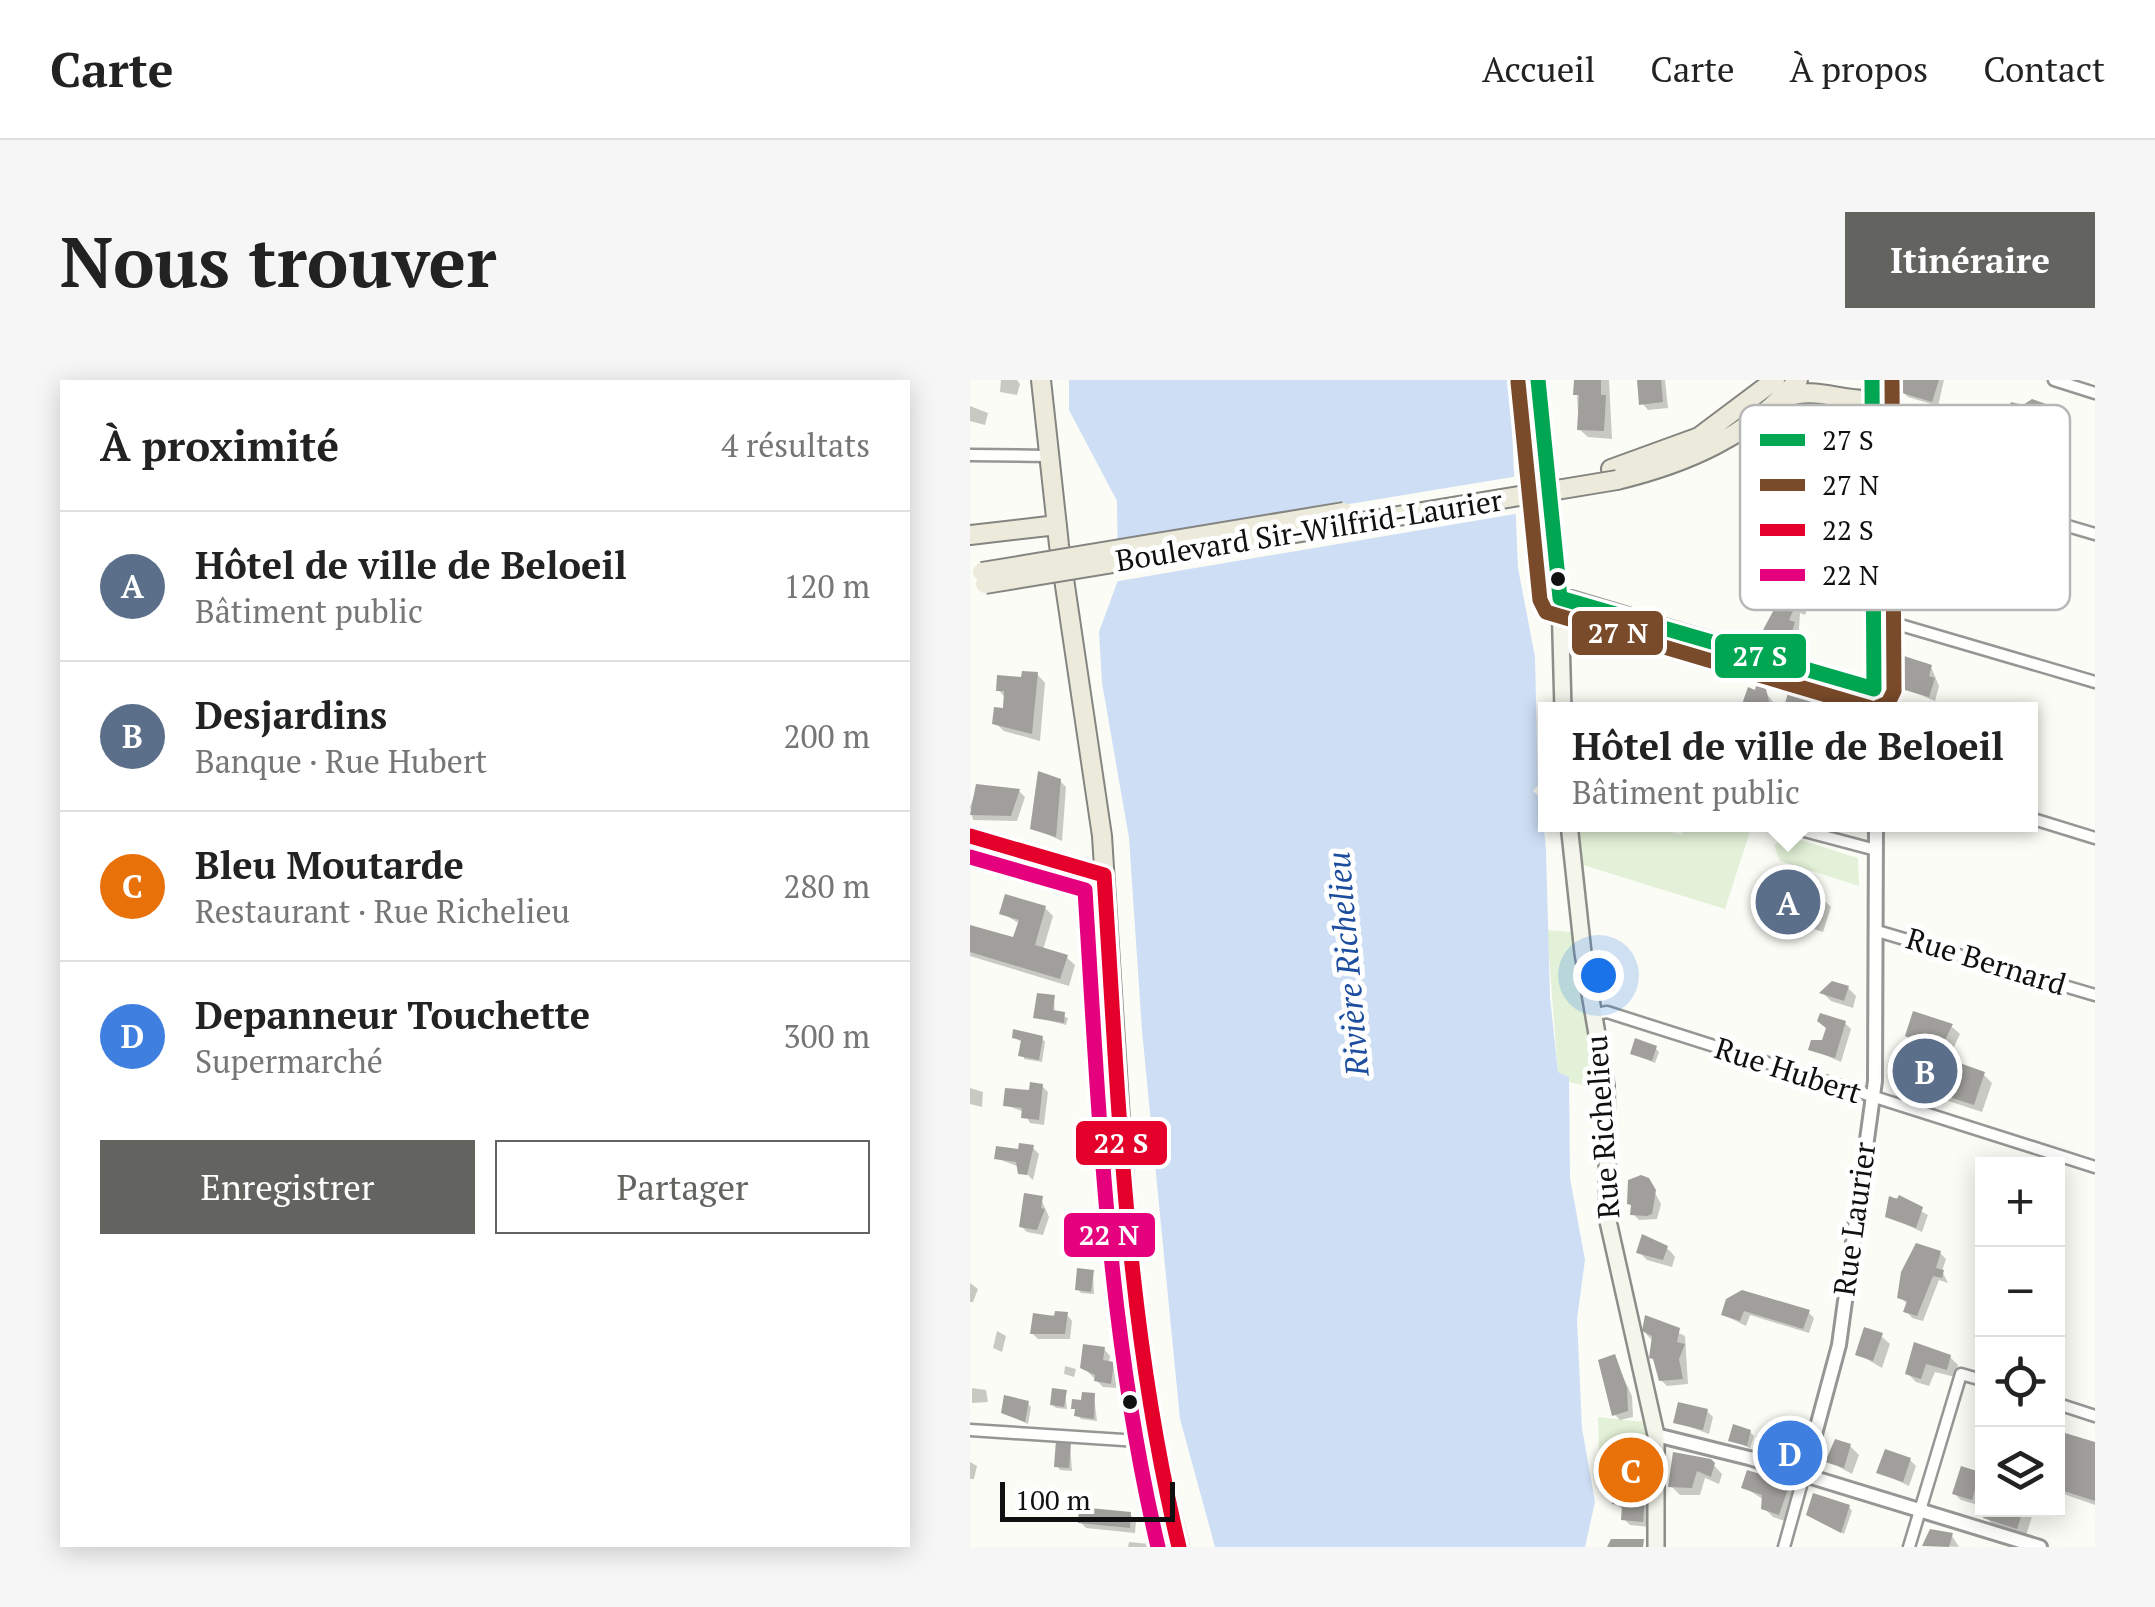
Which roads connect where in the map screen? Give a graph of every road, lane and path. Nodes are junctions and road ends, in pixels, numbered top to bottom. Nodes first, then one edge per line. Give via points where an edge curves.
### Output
1 (1041, 380) edge
2 (1538, 380) edge
3 (1776, 380) edge
4 (1798, 380) edge
5 (1872, 380) edge
6 (2054, 380) edge
7 (2095, 392) edge
8 (1779, 400) junction
9 (1870, 400) junction
10 (1742, 405) edge
11 (1772, 405) edge
12 (1870, 405) edge
13 (1740, 406) edge
14 (1740, 427) edge
15 (970, 455) edge
16 (1049, 456) junction
17 (1614, 474) junction
18 (1057, 525) junction
19 (2070, 527) edge
20 (2095, 534) edge
21 (970, 535) edge
22 (977, 579) edge
23 (1560, 598) junction
24 (1873, 610) edge
25 (1873, 616) junction
26 (2095, 682) edge
27 (1874, 690) junction
28 (1564, 702) edge
29 (1874, 702) edge
30 (2038, 820) edge
31 (1569, 832) edge
32 (1808, 832) edge
33 (1876, 832) edge
34 (970, 836) edge
35 (2095, 838) edge
36 (1876, 850) junction
37 (1104, 876) junction
38 (1877, 931) junction
39 (2095, 995) edge
40 (1594, 1014) junction
41 (1872, 1098) junction
42 (2095, 1167) edge
43 (1975, 1378) edge
44 (2065, 1406) edge
45 (2095, 1416) edge
46 (970, 1430) edge
47 (1656, 1436) junction
48 (1154, 1442) junction
49 (1804, 1474) junction
50 (1920, 1510) junction
51 (1179, 1547) edge
52 (1656, 1547) edge
53 (1784, 1547) edge
54 (1909, 1547) edge
55 (2038, 1547) edge

1 - 16 main road
2 - 23 main road
3 - 10 main road, Boulevard Sir-Wilfrid-Laurier
4 - 8 main road, Boulevard Sir-Wilfrid-Laurier
5 - 9 street
6 - 7 street
8 - 9 main road via 1810,392
8 - 11 main road, Boulevard Sir-Wilfrid-Laurier
9 - 12 street
13 - 17 main road, Boulevard Sir-Wilfrid-Laurier via 1699,436
14 - 17 main road, Boulevard Sir-Wilfrid-Laurier via 1706,451
15 - 16 street
16 - 18 main road
17 - 22 main road, Boulevard Sir-Wilfrid-Laurier, bridge
18 - 21 main road
18 - 37 main road
19 - 20 street
23 - 27 street
23 - 28 main road
24 - 25 street
25 - 26 street
25 - 27 street
27 - 29 street
30 - 35 street
31 - 40 main road, Rue Richelieu
32 - 36 street
33 - 36 street, Rue Laurier
34 - 37 street
36 - 38 street, Rue Laurier
37 - 48 main road via 1123,1215
38 - 39 street, Rue Bernard
38 - 41 street, Rue Laurier
40 - 41 street, Rue Hubert via 1607,1012
40 - 47 main road, Rue Richelieu via 1607,1095 1608,1221
41 - 42 street, Rue Hubert
41 - 49 street, Rue Laurier via 1838,1354
43 - 50 street via 1961,1374
44 - 45 street
46 - 48 street
47 - 49 street
47 - 52 main road, Rue Richelieu
48 - 51 main road
49 - 50 street
49 - 53 street, Rue Laurier
50 - 54 street
50 - 55 street

